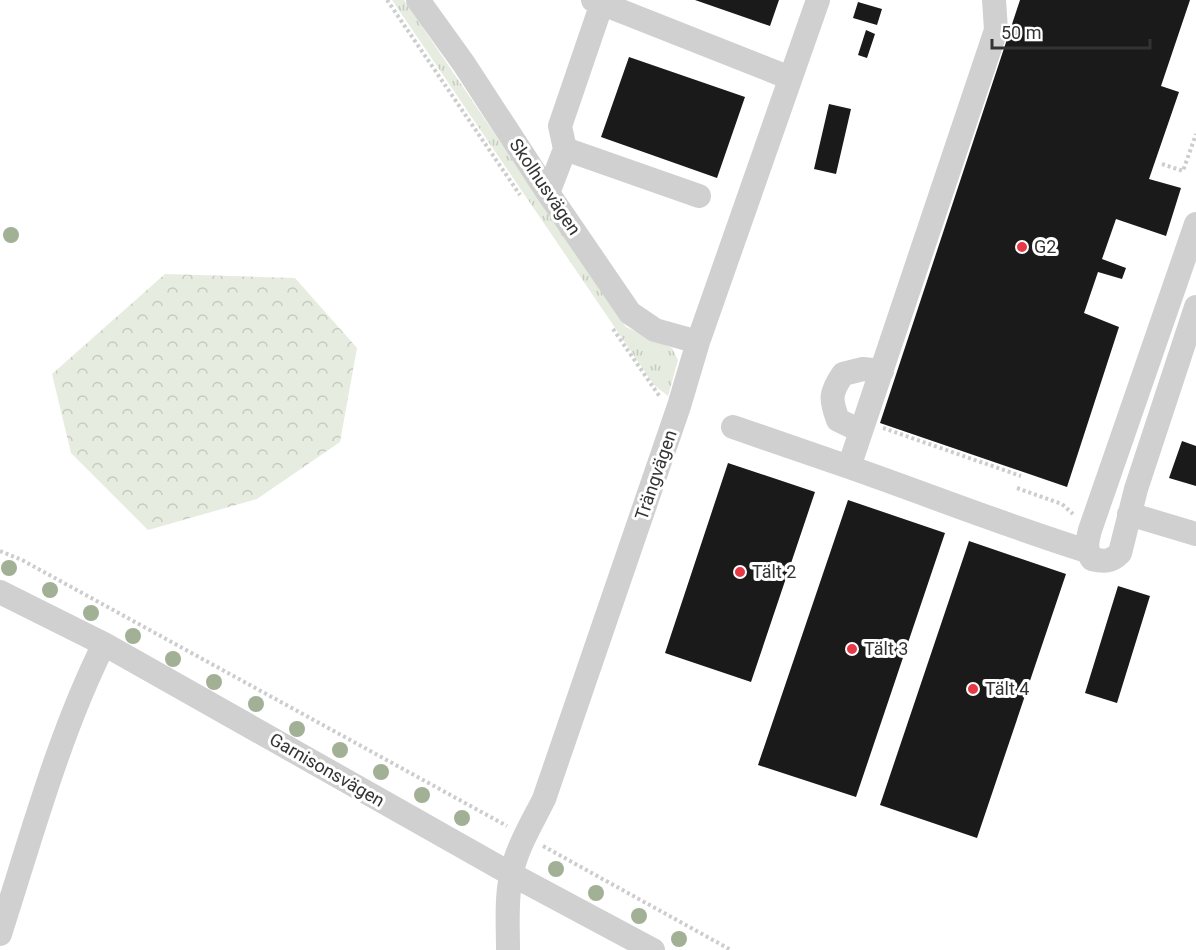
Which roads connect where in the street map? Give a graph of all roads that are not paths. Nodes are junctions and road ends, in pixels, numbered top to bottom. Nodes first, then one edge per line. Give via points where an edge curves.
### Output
1 (418, 0) edge
2 (818, 0) edge
3 (994, 0) edge
4 (597, 2) edge
5 (790, 78) junction
6 (565, 149) junction
7 (548, 194) junction
8 (699, 196) dead end
9 (1196, 224) edge
10 (1196, 307) edge
11 (698, 342) junction
12 (882, 371) junction
13 (733, 427) dead end
14 (861, 431) junction
15 (849, 467) junction
16 (1129, 514) junction
17 (1196, 534) edge
18 (1087, 552) junction
19 (0, 592) edge
20 (104, 644) junction
21 (511, 874) junction
22 (0, 934) edge
23 (507, 950) edge
24 (653, 950) edge

1 - 7 street, Skolhusvägen via 465,64
2 - 5 street, Trängvägen
3 - 12 street via 996,30
4 - 5 street
4 - 6 street via 560,126
5 - 11 street, Trängvägen
6 - 7 street
6 - 8 street
7 - 11 street, Skolhusvägen via 630,313 655,330
9 - 18 street via 1090,530
10 - 16 street
11 - 21 street, Trängvägen via 544,799
12 - 14 street
12 - 14 street via 863,369 843,374 833,388 832,403 838,420
13 - 15 street
14 - 15 street
15 - 18 street
16 - 17 street
16 - 18 street via 1119,553 1113,560 1092,559
19 - 20 street, Garnisonsvägen
20 - 21 street, Garnisonsvägen
20 - 22 street via 88,676 45,793
21 - 23 street, Trängvägen
21 - 24 street, Garnisonsvägen

